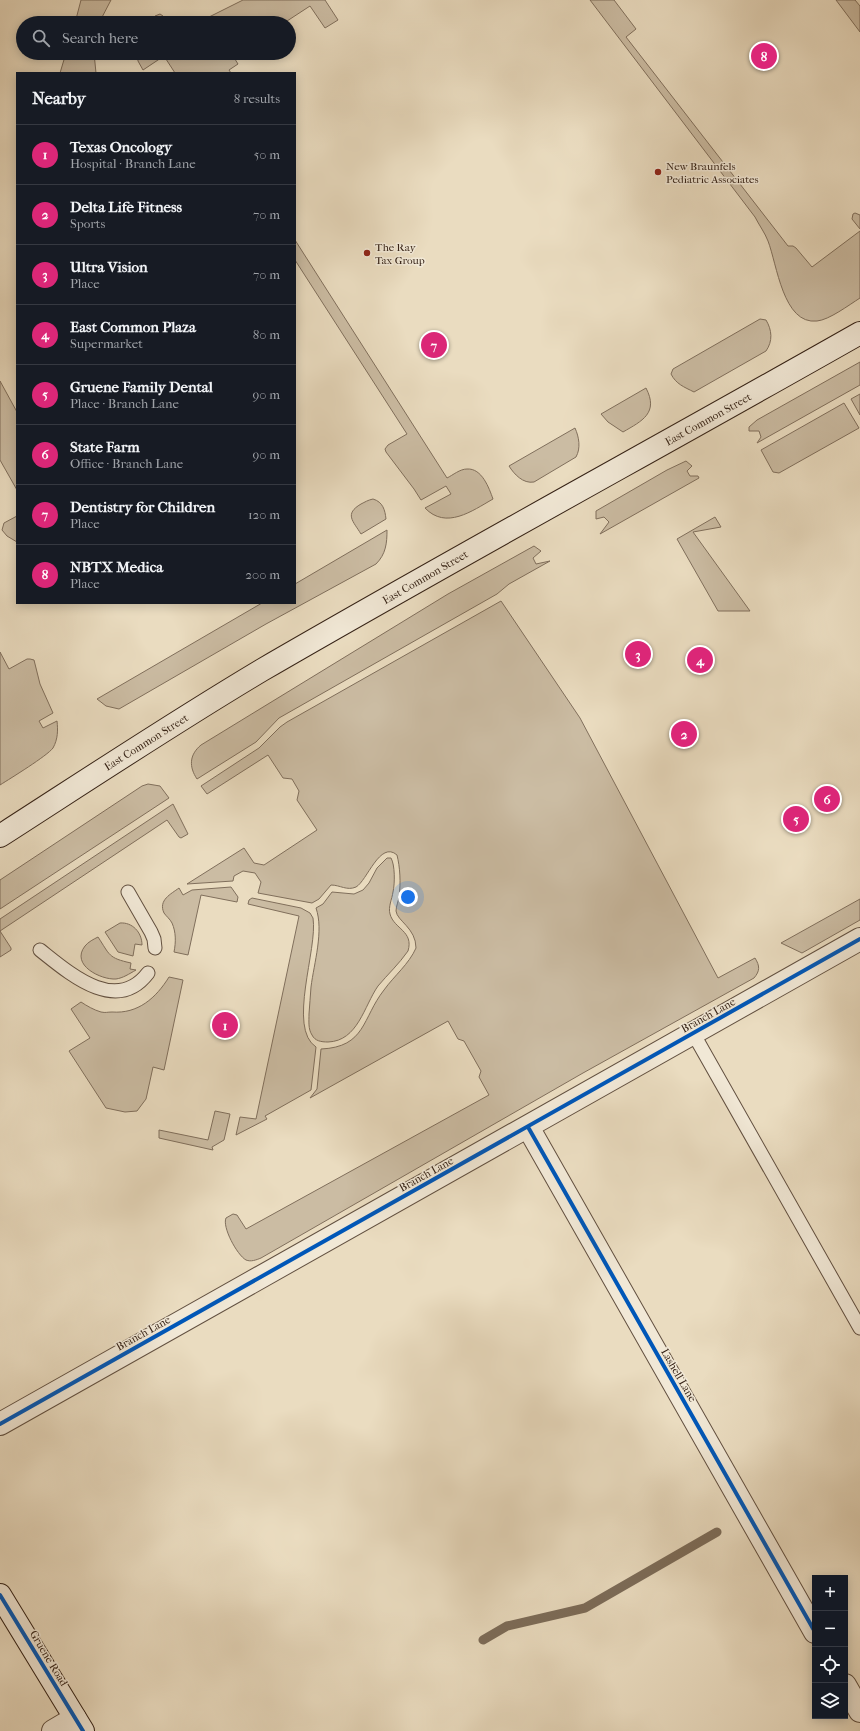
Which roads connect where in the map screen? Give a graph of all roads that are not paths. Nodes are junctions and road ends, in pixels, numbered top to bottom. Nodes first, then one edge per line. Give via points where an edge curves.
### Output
1 (860, 333) edge
2 (0, 836) edge
3 (128, 892) dead end
4 (859, 941) edge
5 (155, 948) dead end
6 (40, 950) dead end
7 (148, 973) dead end
8 (693, 1033) junction
9 (528, 1126) junction
10 (860, 1328) edge
11 (0, 1424) edge
12 (0, 1595) edge
13 (812, 1627) edge
14 (848, 1690) edge
15 (860, 1711) edge
16 (79, 1725) edge
17 (53, 1731) edge

1 - 2 street, East Common Street via 261,671 151,738
3 - 5 lane via 151,932
4 - 8 street, Branch Lane
6 - 7 lane via 77,979 92,986 114,991 135,986
8 - 9 street, Branch Lane
8 - 10 lane
9 - 11 street, Branch Lane
9 - 13 street, Lashell Lane
12 - 16 street, Gruene Road
14 - 15 street
16 - 17 street

